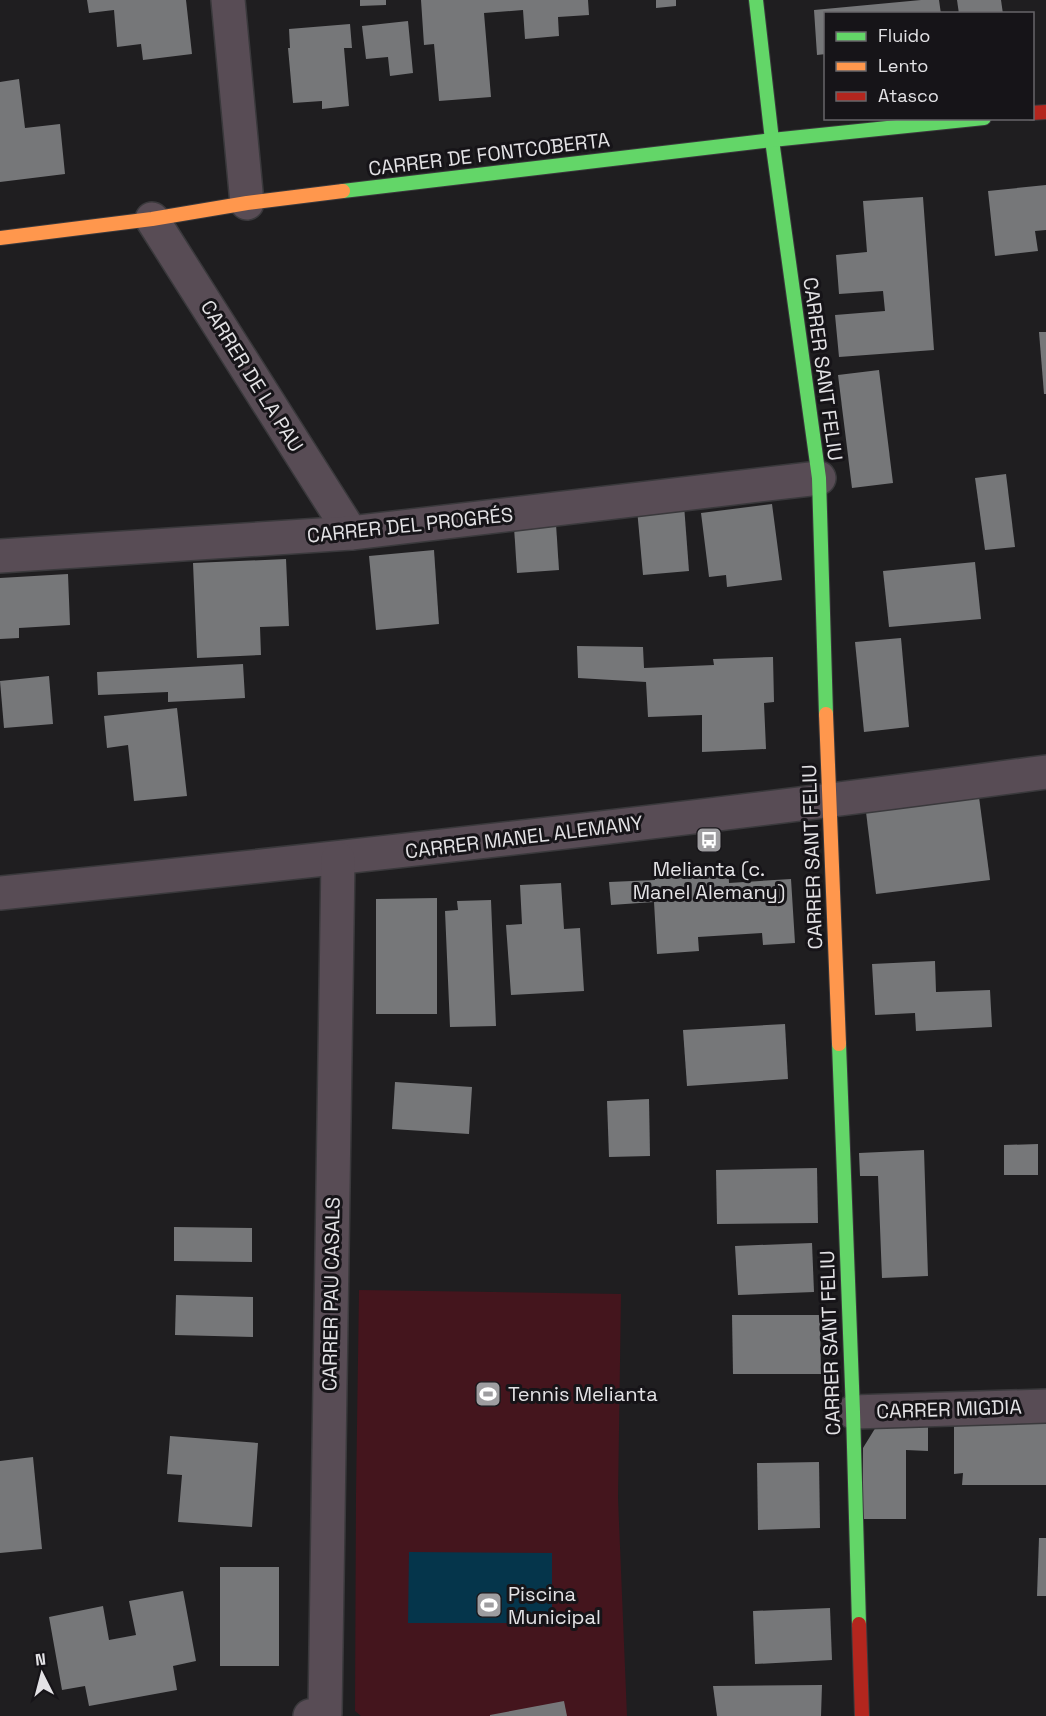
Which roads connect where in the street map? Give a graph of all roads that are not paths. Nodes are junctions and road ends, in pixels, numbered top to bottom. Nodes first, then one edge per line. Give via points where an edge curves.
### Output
1 (228, 0) edge
2 (756, 0) edge
3 (965, 120) edge
4 (772, 140) junction
5 (247, 203) junction
6 (152, 219) junction
7 (0, 238) edge
8 (819, 478) junction
9 (351, 533) junction
10 (0, 556) edge
11 (1046, 772) edge
12 (829, 801) junction
13 (338, 859) junction
14 (0, 894) edge
15 (1046, 1406) edge
16 (853, 1412) junction
17 (310, 1716) edge
18 (862, 1716) edge

1 - 5 street
2 - 4 street, CARRER SANT FELIU
3 - 4 street, CARRER DE FONTCOBERTA
4 - 5 street, CARRER DE FONTCOBERTA
4 - 8 street, CARRER SANT FELIU
5 - 6 street, CARRER DE FONTCOBERTA
6 - 7 street, CARRER DE FONTCOBERTA
6 - 9 street, CARRER DE LA PAU
8 - 9 street, CARRER DEL PROGRÉS
8 - 12 street, CARRER SANT FELIU
9 - 10 street, CARRER DEL PROGRÉS
11 - 12 street, CARRER MANEL ALEMANY
12 - 13 street, CARRER MANEL ALEMANY
12 - 16 street, CARRER SANT FELIU
13 - 14 street, CARRER MANEL ALEMANY
13 - 17 street, CARRER PAU CASALS via 325,1713
15 - 16 street, CARRER MIGDIA
16 - 18 street, CARRER SANT FELIU

